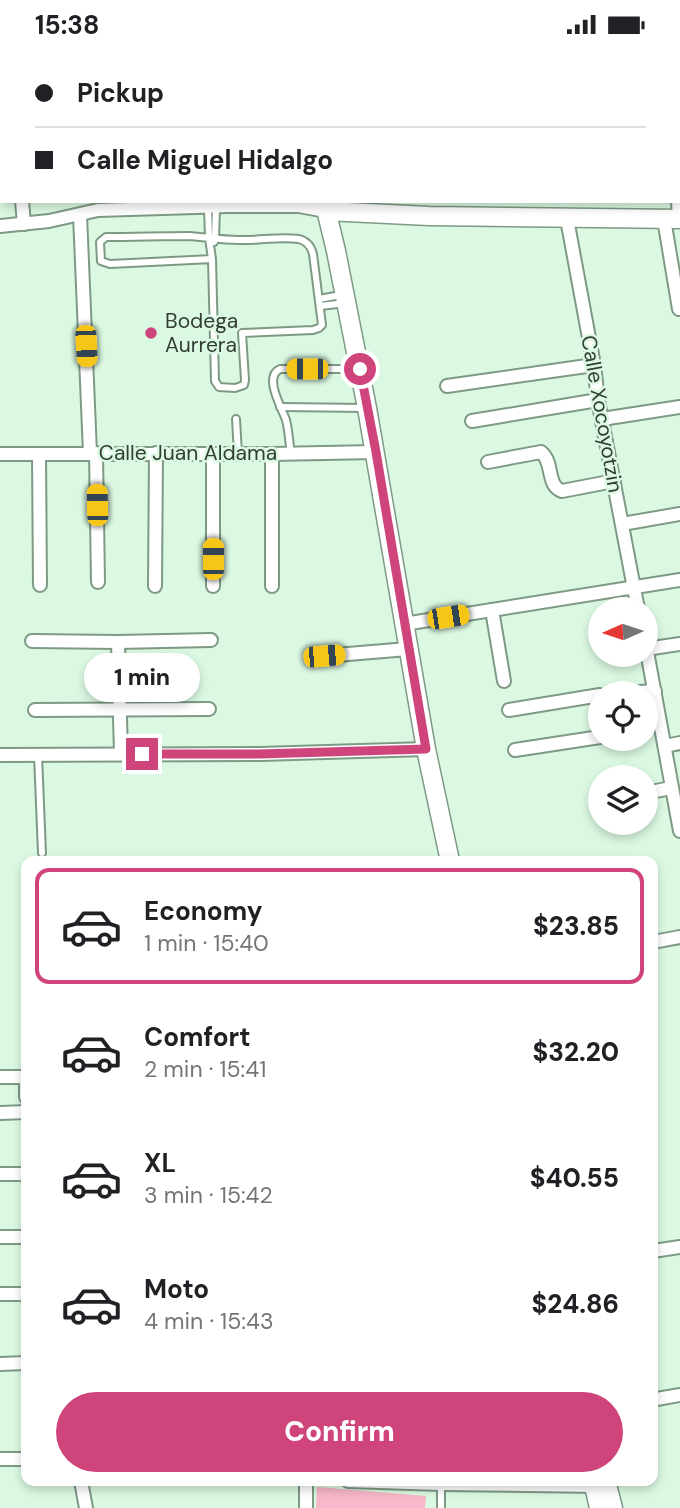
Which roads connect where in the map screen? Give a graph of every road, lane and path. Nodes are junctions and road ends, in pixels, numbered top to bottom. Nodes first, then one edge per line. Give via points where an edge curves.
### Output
1 (22, 203) edge
2 (110, 205) edge
3 (205, 205) edge
4 (325, 206) edge
5 (80, 215) junction
6 (675, 215) edge
7 (567, 219) junction
8 (24, 224) junction
9 (0, 226) edge
10 (212, 238) junction
11 (212, 260) junction
12 (345, 299) junction
13 (319, 302) junction
14 (679, 309) edge
15 (594, 365) junction
16 (360, 369) junction
17 (447, 386) dead end
18 (598, 400) junction
19 (280, 407) junction
20 (680, 407) edge
21 (368, 408) junction
22 (236, 419) dead end
23 (603, 419) junction
24 (472, 421) dead end
25 (376, 452) junction
26 (93, 453) junction
27 (156, 453) junction
28 (0, 454) edge
29 (39, 454) junction
30 (213, 454) junction
31 (238, 454) junction
32 (272, 454) junction
33 (290, 454) junction
34 (488, 461) dead end
35 (614, 481) junction
36 (680, 514) edge
37 (622, 524) junction
38 (680, 580) edge
39 (98, 582) dead end
40 (40, 585) dead end
41 (155, 586) dead end
42 (213, 586) dead end
43 (272, 586) dead end
44 (634, 587) junction
45 (636, 597) edge
46 (492, 610) junction
47 (404, 624) junction
48 (211, 640) dead end
49 (33, 641) dead end
50 (118, 642) junction
51 (680, 644) edge
52 (658, 647) edge
53 (408, 649) junction
54 (324, 656) dead end
55 (504, 681) dead end
56 (588, 697) edge
57 (209, 709) dead end
58 (35, 710) dead end
59 (121, 710) junction
60 (509, 710) dead end
61 (658, 710) edge
62 (658, 728) edge
63 (661, 728) junction
64 (588, 739) edge
65 (680, 743) edge
66 (665, 746) junction
67 (426, 749) junction
68 (515, 750) dead end
69 (38, 754) junction
70 (121, 754) junction
71 (0, 755) edge
72 (671, 788) junction
73 (658, 791) edge
74 (680, 831) edge
75 (42, 853) dead end
76 (449, 856) edge
77 (680, 937) edge
78 (658, 941) edge
79 (0, 1077) edge
80 (21, 1077) edge
81 (21, 1112) edge
82 (0, 1113) edge
83 (0, 1174) edge
84 (21, 1174) edge
85 (0, 1237) edge
86 (21, 1237) edge
87 (680, 1247) edge
88 (658, 1250) edge
89 (0, 1294) edge
90 (21, 1294) edge
91 (21, 1363) edge
92 (0, 1364) edge
93 (680, 1395) edge
94 (658, 1398) edge
95 (0, 1459) edge
96 (21, 1459) edge
97 (82, 1486) edge
98 (306, 1486) edge
99 (441, 1486) edge
100 (600, 1486) edge
101 (602, 1486) edge
102 (86, 1508) edge
103 (306, 1508) edge
104 (441, 1508) edge
105 (599, 1508) edge
106 (613, 1508) edge

1 - 8 street
2 - 3 street
2 - 5 street
3 - 4 street
3 - 10 lane
4 - 7 main road via 429,216
4 - 12 main road
5 - 8 street
5 - 26 street
6 - 7 main road
6 - 14 street
7 - 15 street, Calle Xocoyotzin
8 - 9 street
10 - 11 lane
10 - 11 lane via 106,237 100,242 100,259 110,264
10 - 13 lane via 301,239 313,254
11 - 13 lane via 214,373 219,387 235,388 246,380 242,333 318,328 322,321
12 - 13 lane
12 - 16 main road
15 - 17 street
15 - 18 street, Calle Xocoyotzin
16 - 19 lane via 278,369 274,386
16 - 21 main road
18 - 23 street, Calle Xocoyotzin
18 - 24 street
19 - 21 lane
19 - 33 lane
20 - 23 street
21 - 25 main road
22 - 31 lane
23 - 35 street, Calle Xocoyotzin
25 - 33 street, Calle Juan Aldama
25 - 47 main road
26 - 27 street, Calle Juan Aldama
26 - 29 street, Calle Juan Aldama
26 - 39 street
27 - 30 street, Calle Juan Aldama
27 - 41 street
28 - 29 street, Calle Juan Aldama
29 - 40 street
30 - 31 street, Calle Juan Aldama
30 - 42 street
31 - 32 street, Calle Juan Aldama
32 - 33 street, Calle Juan Aldama
32 - 43 street
34 - 35 street via 541,452 548,461 553,486 562,491
35 - 37 street, Calle Xocoyotzin
36 - 37 street
37 - 44 street, Calle Xocoyotzin
38 - 44 street
44 - 45 street, Calle Xocoyotzin
44 - 46 street
46 - 47 street
46 - 55 street
47 - 53 main road
48 - 50 street
49 - 50 street
50 - 59 street
51 - 52 street
53 - 54 street
53 - 67 main road
56 - 60 street
57 - 59 street
58 - 59 street
59 - 70 street
61 - 63 street
62 - 63 street
63 - 66 street
64 - 68 street
65 - 66 street
66 - 72 street
67 - 70 street
67 - 76 main road
69 - 70 street
69 - 71 street
69 - 75 lane
72 - 73 street
72 - 74 street
77 - 78 street
79 - 80 street
81 - 82 street
83 - 84 street
85 - 86 street
87 - 88 street
89 - 90 street
91 - 92 street
93 - 94 street
95 - 96 street
97 - 102 street
98 - 103 street
99 - 104 lane
100 - 105 main road
101 - 106 main road

